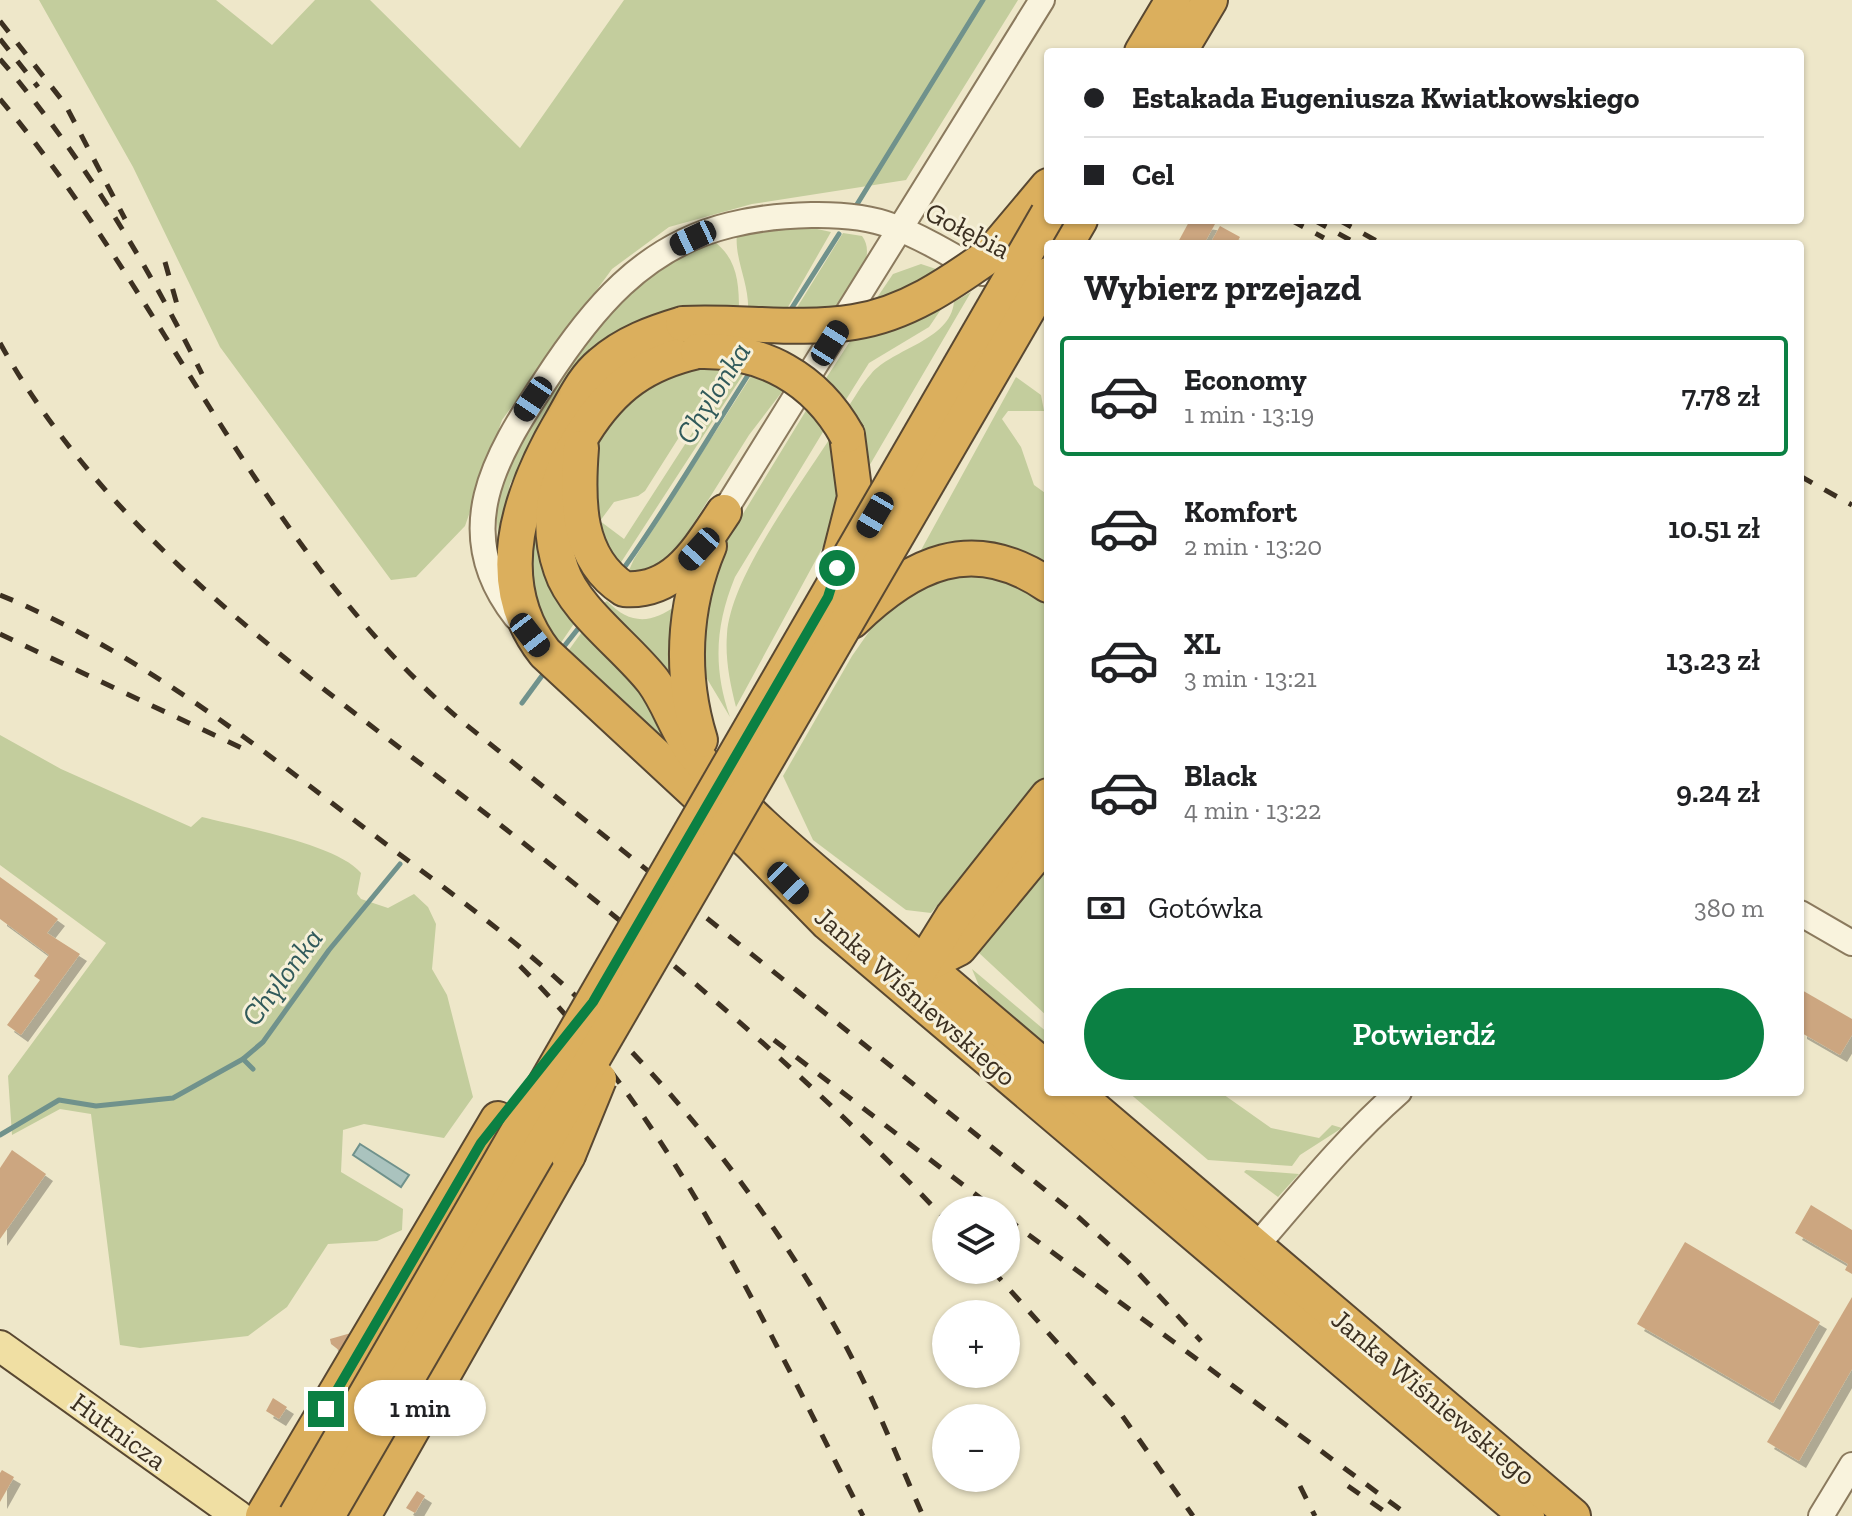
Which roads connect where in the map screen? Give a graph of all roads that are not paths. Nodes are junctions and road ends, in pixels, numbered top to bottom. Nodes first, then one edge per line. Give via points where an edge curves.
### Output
1 (1042, 0) edge
2 (1173, 0) edge
3 (1210, 0) edge
4 (1144, 48) edge
5 (1181, 48) edge
6 (1044, 191) edge
7 (1044, 221) edge
8 (901, 230) junction
9 (1044, 282) edge
10 (1044, 307) edge
11 (691, 338) junction
12 (583, 433) junction
13 (724, 512) junction
14 (1044, 583) edge
15 (828, 597) junction
16 (834, 639) junction
17 (537, 644) junction
18 (721, 782) junction
19 (1044, 801) edge
20 (1044, 845) edge
21 (1804, 915) edge
22 (1852, 943) edge
23 (645, 964) junction
24 (915, 978) junction
25 (593, 1002) junction
26 (1044, 1067) edge
27 (1044, 1087) edge
28 (1054, 1096) edge
29 (1078, 1096) edge
30 (1394, 1096) edge
31 (1246, 1258) junction
32 (0, 1346) edge
33 (1852, 1465) edge
34 (238, 1516) edge
35 (263, 1516) edge
36 (296, 1516) edge
37 (327, 1516) edge
38 (363, 1516) edge
39 (1527, 1516) edge
40 (1573, 1516) edge
41 (1821, 1516) edge

1 - 8 street
2 - 4 highway
3 - 5 highway
6 - 11 highway, bridge via 990,255 940,290 890,313 853,322
7 - 15 highway, bridge
8 - 10 street, Gołębia
8 - 13 street
8 - 17 street, Janka Wiśniewskiego via 876,221 814,216 727,225 659,256 595,308 511,431 488,481 484,543 489,565 504,602
9 - 16 highway, bridge
11 - 12 highway, Janka Wiśniewskiego via 672,357 634,375 605,400
11 - 15 highway, bridge via 782,368 818,393 847,435 855,497
11 - 17 highway via 644,336 600,365 540,461 521,506 514,555 518,594
12 - 13 highway via 579,473 585,536 600,569 624,589 655,587 674,577
12 - 18 highway, Janka Wiśniewskiego via 571,450 554,498 554,545 562,572 575,597 654,683 687,743
13 - 18 highway via 703,559 686,657 696,728
14 - 16 highway, bridge via 1002,562 974,557 938,562 880,594
15 - 25 highway, bridge
16 - 23 highway, bridge
17 - 24 highway, Janka Wiśniewskiego via 827,922
18 - 24 highway, Janka Wiśniewskiego
19 - 24 highway via 953,916
20 - 24 highway via 959,948
21 - 22 street
23 - 37 highway, bridge
23 - 38 highway, bridge via 568,1155
24 - 26 highway, Janka Wiśniewskiego
24 - 27 highway, Janka Wiśniewskiego
25 - 35 highway, bridge via 481,1143
25 - 36 highway, bridge
28 - 31 highway, Janka Wiśniewskiego
29 - 31 highway, Janka Wiśniewskiego
30 - 31 street via 1355,1131
31 - 39 highway, Janka Wiśniewskiego
31 - 40 highway, Janka Wiśniewskiego
32 - 34 main road, Hutnicza
33 - 41 street

